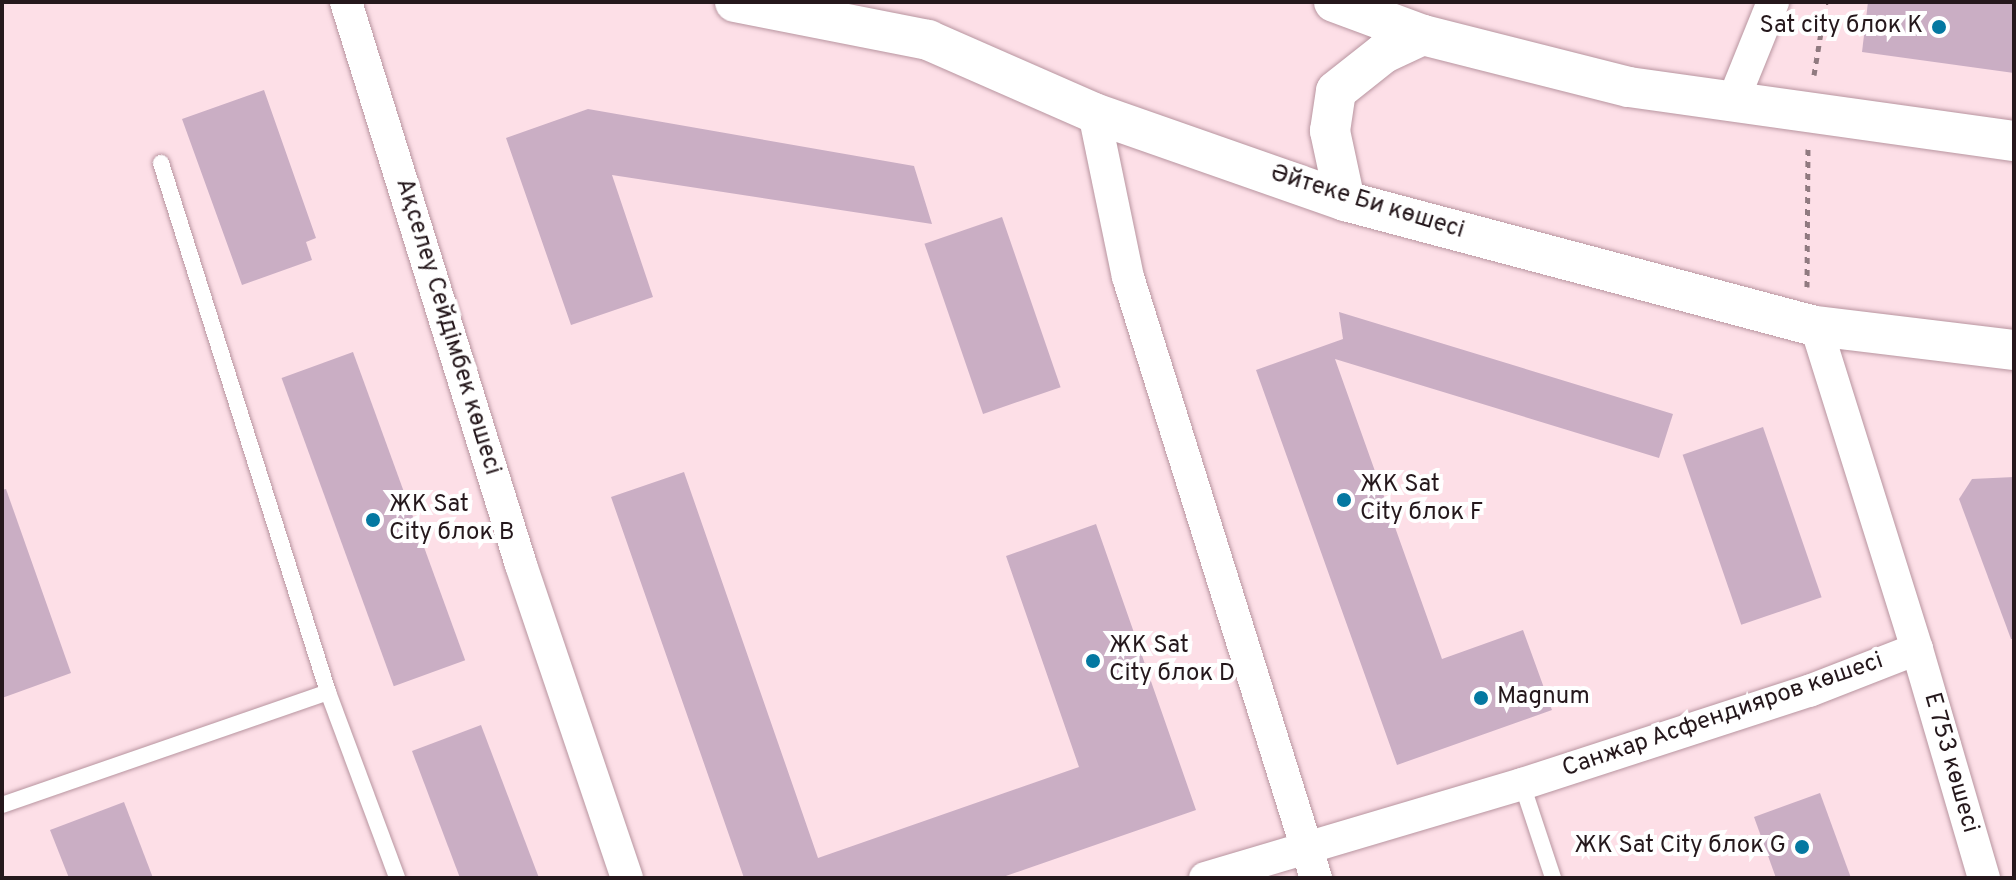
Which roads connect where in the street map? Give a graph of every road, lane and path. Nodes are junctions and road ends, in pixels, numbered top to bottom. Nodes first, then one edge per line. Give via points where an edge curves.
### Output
1 (346, 2) edge
2 (735, 2) edge
3 (1334, 2) edge
4 (1773, 2) edge
5 (1826, 2) edge
6 (1423, 35) junction
7 (1733, 101) junction
8 (1809, 112) junction
9 (1094, 113) junction
10 (2014, 141) edge
11 (161, 163) dead end
12 (1345, 201) junction
13 (1812, 325) junction
14 (2014, 350) edge
15 (1917, 649) junction
16 (328, 692) junction
17 (1522, 784) junction
18 (2, 805) edge
19 (1306, 847) junction
20 (397, 878) edge
21 (627, 878) edge
22 (1205, 878) edge
23 (1316, 878) edge
24 (1553, 878) edge
25 (1984, 878) edge

1 - 21 street, Ақселеу Сейдімбек көшесі via 521,565
2 - 9 street, Әйтеке Би көшесі via 928,40
3 - 6 street
4 - 7 street
5 - 8 path
6 - 7 street via 1629,87
6 - 12 street via 1384,53 1336,91 1330,131
7 - 8 street
8 - 10 street
8 - 13 path
9 - 12 street, Әйтеке Би көшесі
9 - 19 street via 1128,277
11 - 16 lane
12 - 13 street, Әйтеке Би көшесі
13 - 14 street, Әйтеке Би көшесі
13 - 15 street, Санжар Асфендияров көшесі
15 - 17 street, Санжар Асфендияров көшесі via 1809,691
15 - 25 street, Е 753 көшесі
16 - 18 lane
16 - 20 lane
17 - 19 street, Санжар Асфендияров көшесі
17 - 24 lane
19 - 22 street, Санжар Асфендияров көшесі
19 - 23 street

